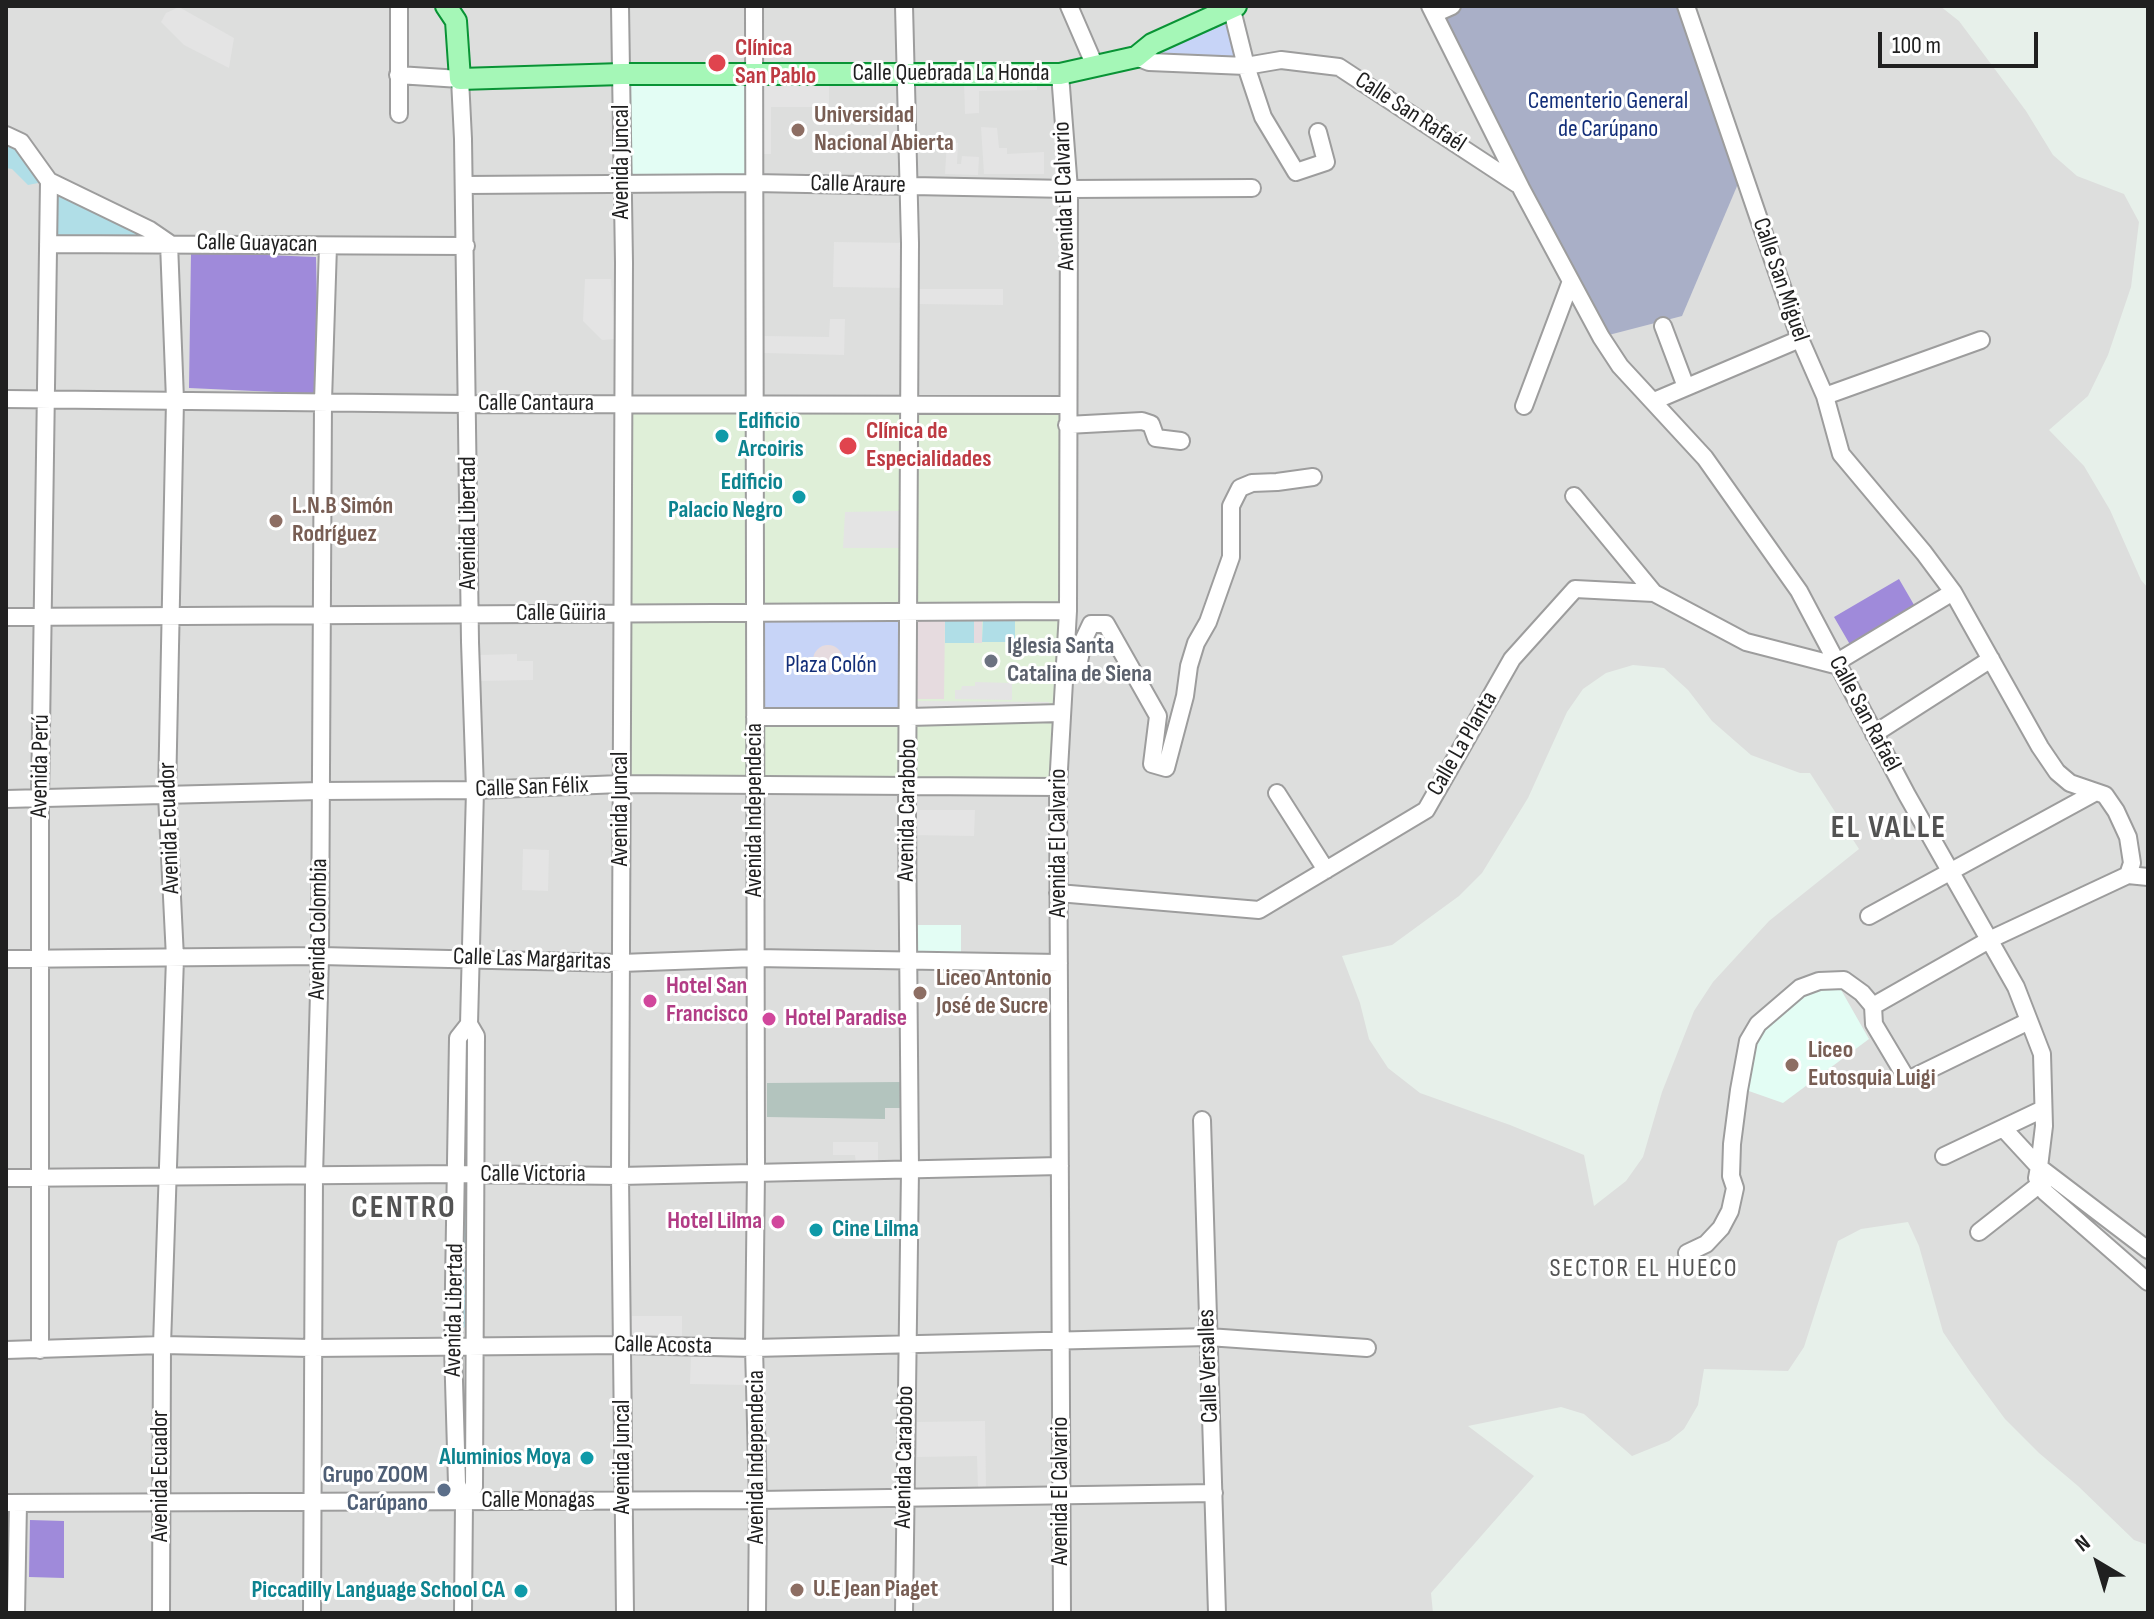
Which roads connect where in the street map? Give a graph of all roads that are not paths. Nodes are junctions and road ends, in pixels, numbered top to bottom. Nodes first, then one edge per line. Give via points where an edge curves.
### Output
1 (399, 6) edge
2 (620, 6) edge
3 (754, 6) edge
4 (904, 6) edge
5 (1069, 6) edge
6 (1452, 6) edge
7 (1686, 6) edge
8 (1233, 7) edge
9 (1432, 10) edge
10 (452, 11) edge
11 (1136, 57) junction
12 (1095, 66) junction
13 (1246, 66) junction
14 (622, 74) junction
15 (1060, 74) junction
16 (398, 75) junction
17 (754, 75) junction
18 (907, 76) junction
19 (460, 79) junction
20 (399, 114) dead end
21 (1318, 132) dead end
22 (6, 135) edge
23 (49, 181) junction
24 (754, 183) junction
25 (465, 185) junction
26 (621, 185) junction
27 (908, 185) junction
28 (1519, 185) junction
29 (1252, 188) dead end
30 (1069, 189) junction
31 (169, 243) junction
32 (48, 244) junction
33 (328, 246) junction
34 (466, 246) junction
35 (1571, 281) junction
36 (1663, 326) dead end
37 (1800, 339) junction
38 (1981, 340) dead end
39 (1686, 387) junction
40 (1825, 396) junction
41 (6, 399) edge
42 (45, 399) junction
43 (175, 400) junction
44 (323, 401) junction
45 (1654, 401) junction
46 (468, 404) junction
47 (624, 404) junction
48 (754, 405) junction
49 (908, 405) junction
50 (1067, 405) junction
51 (1524, 406) dead end
52 (1067, 425) junction
53 (1181, 441) dead end
54 (1313, 477) dead end
55 (1574, 496) dead end
56 (1953, 592) junction
57 (1654, 593) junction
58 (1068, 611) junction
59 (908, 613) junction
60 (623, 614) junction
61 (755, 614) junction
62 (470, 615) junction
63 (321, 616) junction
64 (6, 617) edge
65 (44, 617) junction
66 (170, 617) junction
67 (1991, 659) junction
68 (1838, 664) junction
69 (1064, 674) junction
70 (1061, 713) junction
71 (755, 717) junction
72 (909, 717) junction
73 (1874, 734) junction
74 (620, 784) junction
75 (755, 785) junction
76 (907, 786) junction
77 (1058, 787) junction
78 (475, 790) junction
79 (320, 791) junction
80 (2096, 792) junction
81 (1277, 793) dead end
82 (167, 795) junction
83 (6, 799) edge
84 (40, 799) junction
85 (1326, 870) junction
86 (1950, 872) junction
87 (2128, 875) junction
88 (2148, 877) edge
89 (1058, 893) junction
90 (1869, 916) dead end
91 (1989, 940) junction
92 (320, 956) junction
93 (175, 958) junction
94 (471, 958) junction
95 (755, 958) junction
96 (6, 959) edge
97 (39, 959) junction
98 (907, 962) junction
99 (621, 963) junction
100 (1059, 963) junction
101 (1873, 1006) junction
102 (2029, 1021) junction
103 (2043, 1109) junction
104 (1202, 1120) dead end
105 (2003, 1128) junction
106 (1944, 1156) dead end
107 (1060, 1166) junction
108 (910, 1170) junction
109 (756, 1171) junction
110 (466, 1174) junction
111 (2039, 1175) junction
112 (314, 1176) junction
113 (620, 1176) junction
114 (40, 1177) junction
115 (168, 1177) junction
116 (6, 1178) edge
117 (1979, 1232) dead end
118 (2148, 1250) edge
119 (1687, 1253) dead end
120 (2148, 1282) edge
121 (1208, 1337) junction
122 (1060, 1341) junction
123 (908, 1343) junction
124 (162, 1345) junction
125 (623, 1345) junction
126 (473, 1346) junction
127 (453, 1347) junction
128 (312, 1348) junction
129 (754, 1348) junction
130 (1367, 1348) dead end
131 (6, 1350) edge
132 (40, 1350) junction
133 (1214, 1493) junction
134 (1061, 1494) junction
135 (903, 1498) junction
136 (758, 1500) junction
137 (464, 1501) junction
138 (622, 1501) junction
139 (12, 1503) edge
140 (160, 1503) junction
141 (311, 1503) junction
142 (16, 1613) edge
143 (161, 1613) edge
144 (312, 1613) edge
145 (463, 1613) edge
146 (625, 1613) edge
147 (757, 1613) edge
148 (904, 1613) edge
149 (1062, 1613) edge
150 (1217, 1613) edge

1 - 16 street
2 - 14 street, Avenida Juncal
3 - 17 street, Avenida Independecia
4 - 18 street, Avenida Carabobo
5 - 12 street
6 - 9 street
7 - 37 street, Calle San Miguel
8 - 11 main road, Calle Quebrada La Honda via 1152,44
8 - 13 street
9 - 28 street, Calle San Rafaél
10 - 19 main road, Avenida Libertad
11 - 12 main road, Calle Quebrada La Honda
11 - 13 street, Calle San Rafaél
12 - 15 main road, Calle Quebrada La Honda
13 - 21 street via 1263,117 1296,172 1326,162
13 - 28 street, Calle San Rafaél via 1281,60 1339,67
14 - 17 main road, Calle Quebrada La Honda
14 - 19 main road, Calle Quebrada La Honda
14 - 26 street, Avenida Juncal
15 - 18 main road, Calle Quebrada La Honda
15 - 30 street, Avenida El Calvario
16 - 19 street
16 - 20 street
17 - 18 main road, Calle Quebrada La Honda
17 - 24 street, Avenida Independecia
18 - 27 street, Avenida Carabobo
19 - 25 street, Avenida Libertad
22 - 23 street via 21,142
23 - 31 street
23 - 32 street, Avenida Perú
24 - 26 street, Calle Araure
24 - 27 street, Calle Araure
24 - 48 street, Avenida Independecia
25 - 26 street, Calle Araure
25 - 34 street, Avenida Libertad
26 - 47 street, Avenida Juncal
27 - 30 street, Calle Araure
27 - 49 street, Avenida Carabobo
28 - 35 street, Calle San Rafaél
29 - 30 street, Calle Araure
30 - 50 street, Avenida El Calvario
31 - 32 street, Calle Guayacan
31 - 33 street, Calle Guayacan
31 - 43 street, Avenida Ecuador
32 - 42 street, Avenida Perú
33 - 34 street, Calle Guayacan
33 - 44 street, Avenida Colombia
34 - 46 street, Avenida Libertad
35 - 45 street, Calle San Rafaél via 1620,366
35 - 51 street
36 - 39 street
37 - 39 street
37 - 40 street, Calle San Miguel
38 - 40 street
39 - 45 street
40 - 56 street, Calle San Miguel via 1841,454
41 - 42 street, Calle Cantaura
42 - 43 street, Calle Cantaura
42 - 65 street, Avenida Perú
43 - 44 street, Calle Cantaura
43 - 66 street, Avenida Ecuador
44 - 46 street, Calle Cantaura
44 - 63 street, Avenida Colombia
45 - 68 street, Calle San Rafaél via 1705,458 1799,591
46 - 47 street, Calle Cantaura
46 - 62 street, Avenida Libertad
47 - 48 street, Calle Cantaura
47 - 60 street, Avenida Juncal
48 - 49 street, Calle Cantaura
48 - 61 street, Avenida Independecia
49 - 50 street, Calle Cantaura
49 - 59 street, Avenida Carabobo
50 - 52 street, Avenida El Calvario
52 - 53 street via 1142,421 1151,424 1156,438
52 - 58 street, Avenida El Calvario
54 - 69 street via 1240,488 1231,506 1231,557 1196,643 1166,768 1152,764 1158,716 1106,624 1091,624 1078,667
55 - 57 street
56 - 67 street, Calle San Miguel
56 - 68 street
57 - 68 street, Calle La Planta via 1746,642
57 - 85 street, Calle La Planta via 1575,589 1512,659 1426,810
58 - 59 street, Calle Güiria
58 - 69 street, Avenida El Calvario
59 - 61 street, Calle Güiria
59 - 72 street, Avenida Carabobo
60 - 61 street, Calle Güiria
60 - 62 street, Calle Güiria
60 - 74 street, Avenida Juncal
61 - 71 street, Avenida Independecia
62 - 63 street, Calle Güiria
62 - 78 street, Avenida Libertad
63 - 66 street, Calle Güiria
63 - 79 street, Avenida Colombia
64 - 65 street, Calle Güiria
65 - 66 street, Calle Güiria
65 - 84 street, Avenida Perú
66 - 82 street, Avenida Ecuador
67 - 73 street
67 - 80 street, Calle San Miguel via 2057,772
68 - 73 street, Calle San Rafaél
69 - 70 street, Avenida El Calvario
70 - 72 street
70 - 77 street, Avenida El Calvario
71 - 72 street
71 - 75 street, Avenida Independecia
72 - 76 street, Avenida Carabobo
73 - 86 street, Calle San Rafaél
74 - 75 street, Calle San Félix
74 - 78 street, Calle San Félix
74 - 99 street, Avenida Juncal
75 - 76 street, Calle San Félix
75 - 95 street, Avenida Independecia
76 - 77 street, Calle San Félix
76 - 98 street, Avenida Carabobo
77 - 89 street, Avenida El Calvario
78 - 79 street, Calle San Félix
78 - 94 street, Avenida Libertad
79 - 82 street, Calle San Félix
79 - 92 street, Avenida Colombia
80 - 86 street
80 - 87 street via 2105,795 2128,837
81 - 85 street
82 - 84 street, Calle San Félix
82 - 93 street, Avenida Ecuador
83 - 84 street, Calle San Félix
84 - 97 street, Avenida Perú
85 - 89 street, Calle La Planta via 1259,910
86 - 90 street
86 - 91 street, Calle San Rafaél
87 - 88 street
87 - 91 street
89 - 100 street, Avenida El Calvario
91 - 101 street
91 - 102 street, Calle San Rafaél
92 - 93 street, Calle Las Margaritas
92 - 94 street, Calle Las Margaritas
92 - 112 street, Avenida Colombia
93 - 97 street, Calle Las Margaritas
93 - 115 street, Avenida Ecuador
94 - 99 street, Calle Las Margaritas
94 - 110 street, Avenida Libertad via 469,1024 476,1036
95 - 98 street, Calle Las Margaritas
95 - 99 street, Calle Las Margaritas
95 - 109 street, Avenida Independecia
96 - 97 street, Calle Las Margaritas
97 - 114 street, Avenida Perú
98 - 100 street, Calle Las Margaritas
98 - 108 street, Avenida Carabobo
99 - 113 street, Avenida Juncal
100 - 107 street, Avenida El Calvario
101 - 102 street via 1874,1024 1905,1076 1912,1078
101 - 119 street via 1844,980 1819,981 1800,988 1758,1024 1748,1041 1739,1090 1730,1211 1706,1244
102 - 103 street, Calle San Rafaél via 2042,1054
103 - 105 street
103 - 111 street, Calle San Rafaél
104 - 121 street, Calle Versalles
105 - 106 street
105 - 111 street
107 - 108 street, Calle Victoria
107 - 122 street, Avenida El Calvario
108 - 109 street, Calle Victoria
108 - 123 street, Avenida Carabobo
109 - 113 street, Calle Victoria
109 - 129 street, Avenida Independecia
110 - 112 street, Calle Victoria
110 - 113 street, Calle Victoria
110 - 126 street, Avenida Libertad
110 - 127 street, Avenida Libertad
111 - 117 street
111 - 118 street
111 - 120 street via 2045,1192
112 - 115 street, Calle Victoria
112 - 128 street, Avenida Colombia
113 - 125 street, Avenida Juncal
114 - 115 street, Calle Victoria
114 - 116 street, Calle Victoria
114 - 132 street, Avenida Perú
115 - 124 street, Avenida Ecuador
121 - 122 street, Calle Acosta
121 - 130 street, Calle Acosta
121 - 133 street, Calle Versalles
122 - 123 street, Calle Acosta
122 - 134 street, Avenida El Calvario
123 - 129 street, Calle Acosta
123 - 135 street, Avenida Carabobo
124 - 128 street, Calle Acosta
124 - 132 street, Calle Acosta
124 - 140 street, Avenida Ecuador
125 - 126 street, Calle Acosta
125 - 129 street, Calle Acosta
125 - 138 street, Avenida Juncal
126 - 127 street, Calle Acosta
126 - 137 street, Avenida Libertad via 474,1487
127 - 128 street, Calle Acosta
127 - 137 street, Avenida Libertad via 457,1484
128 - 141 street, Avenida Colombia
129 - 136 street, Avenida Independecia
131 - 132 street, Calle Acosta
133 - 134 street, Calle Monagas
133 - 150 street, Calle Versalles
134 - 135 street, Calle Monagas
134 - 149 street, Avenida El Calvario
135 - 136 street, Calle Monagas
135 - 148 street, Avenida Carabobo
136 - 138 street, Calle Monagas
136 - 147 street, Avenida Independecia
137 - 138 street, Calle Monagas
137 - 141 street, Calle Monagas
137 - 145 street, Avenida Libertad
138 - 146 street, Avenida Juncal
139 - 140 street, Calle Monagas
139 - 142 street
140 - 141 street, Calle Monagas
140 - 143 street, Avenida Ecuador
141 - 144 street, Avenida Colombia

